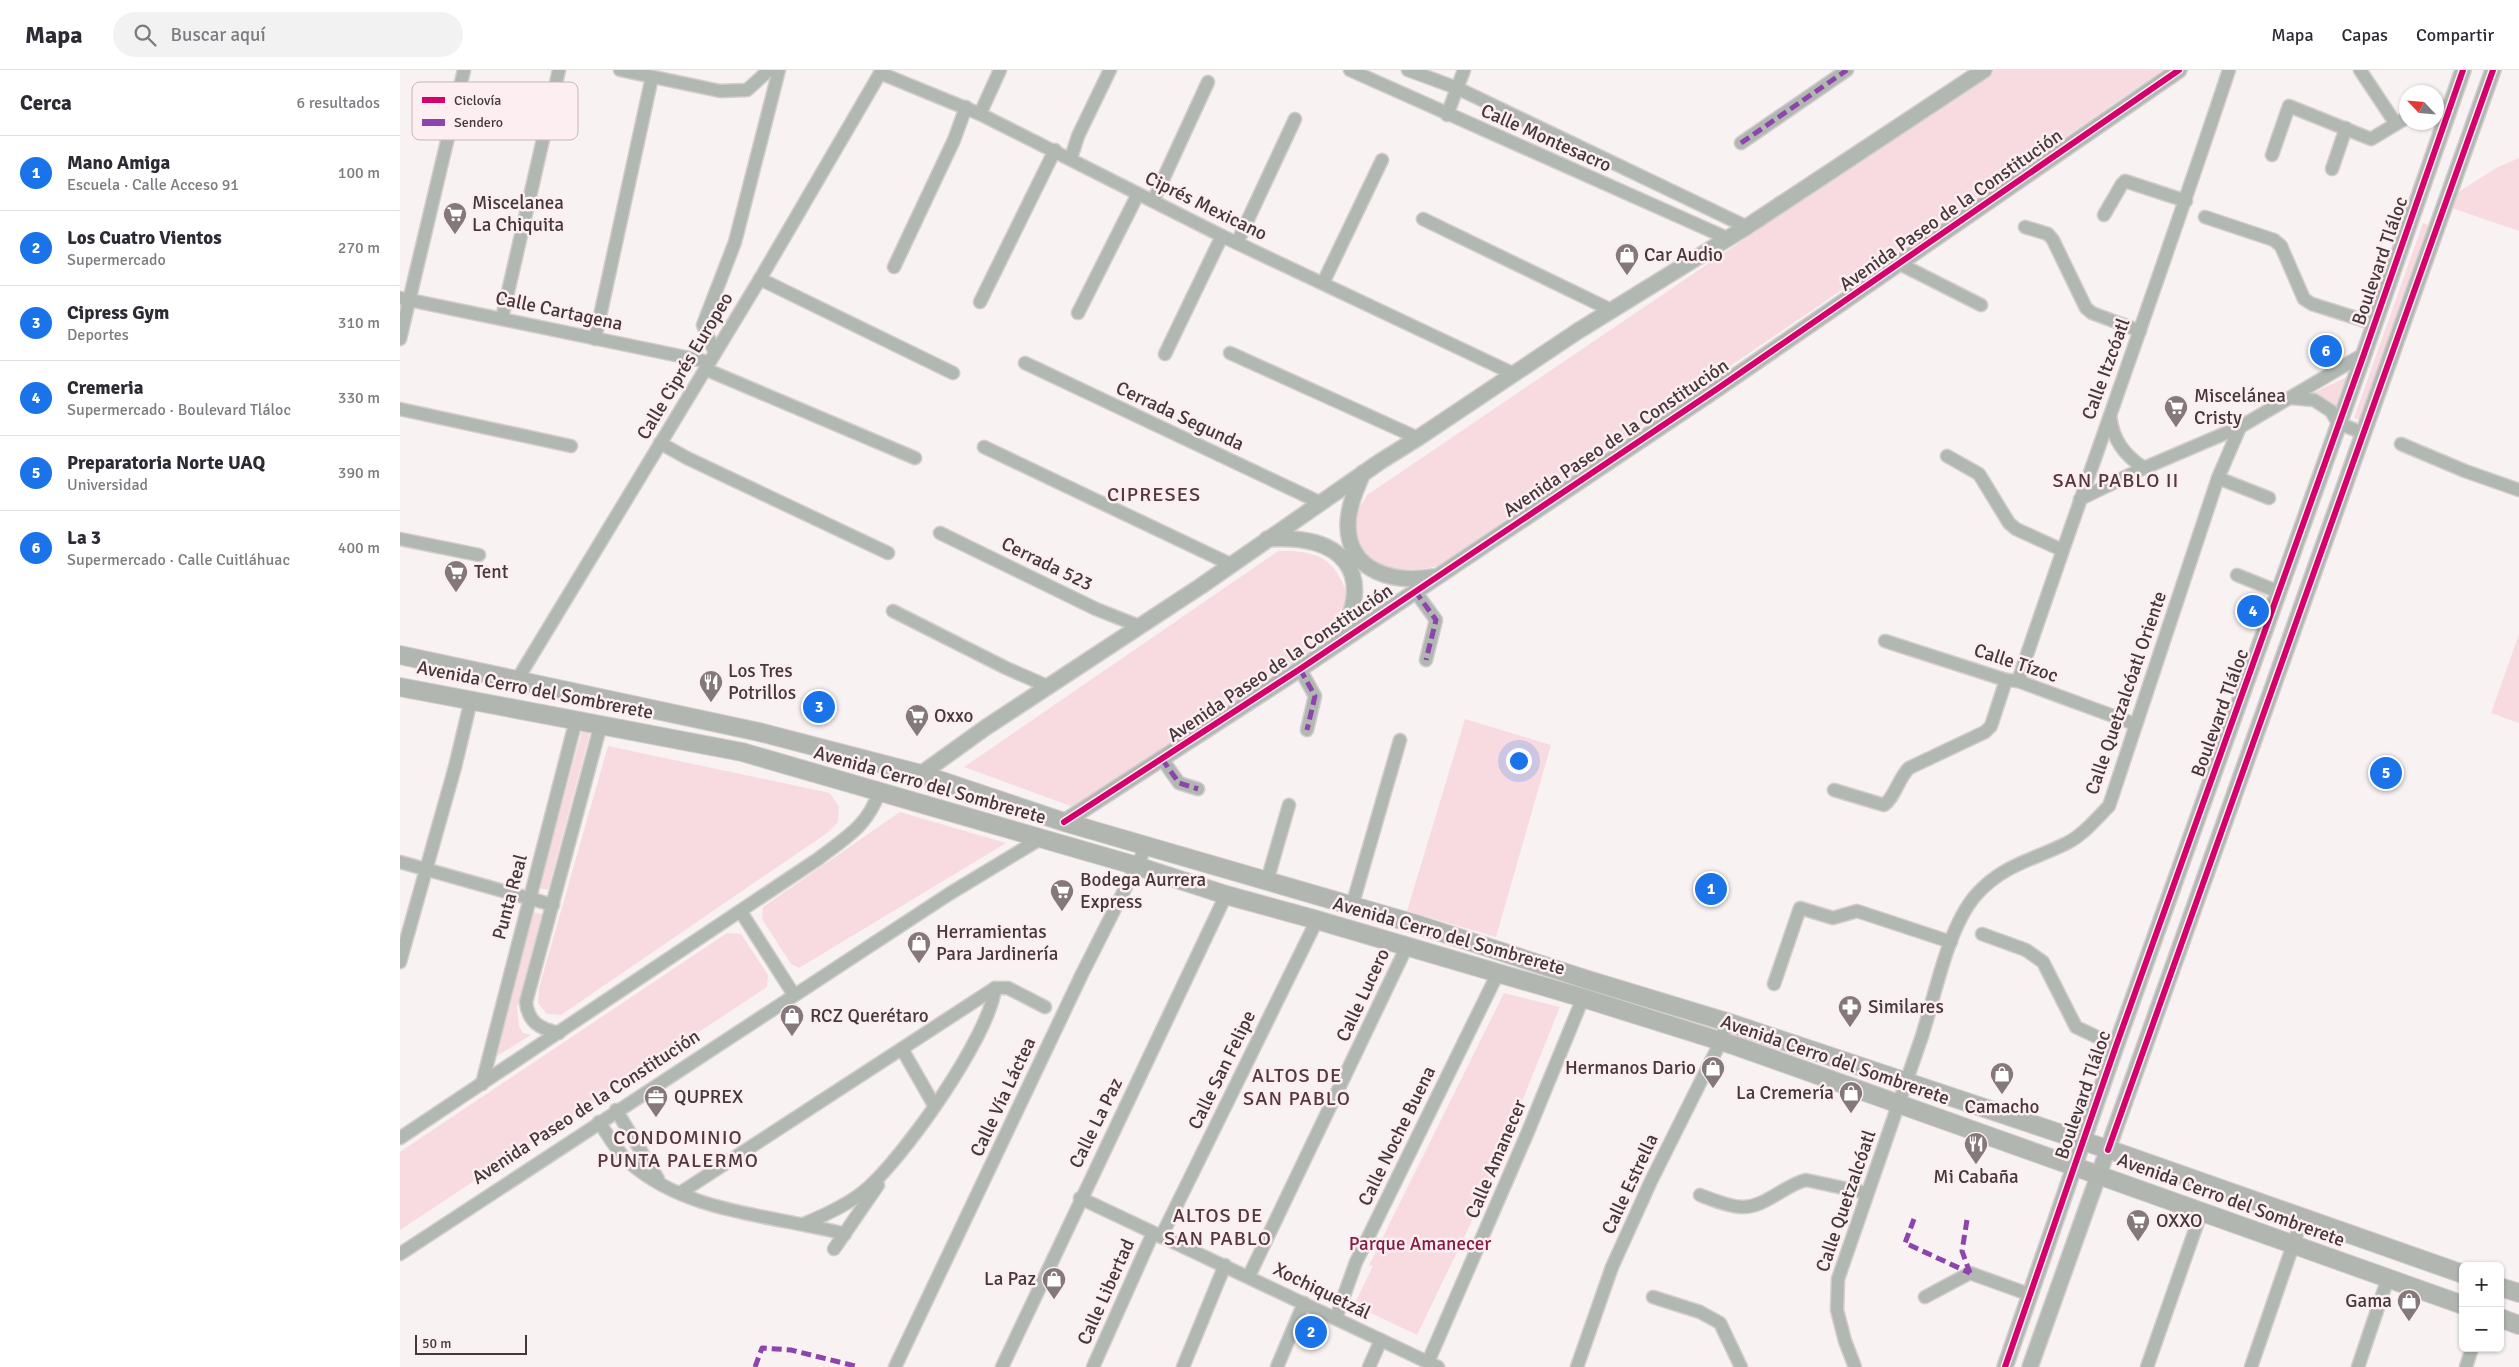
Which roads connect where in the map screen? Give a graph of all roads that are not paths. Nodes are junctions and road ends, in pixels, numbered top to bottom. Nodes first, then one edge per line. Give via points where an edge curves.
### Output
1 (620, 70) edge
2 (769, 70) edge
3 (779, 70) edge
4 (1000, 70) edge
5 (1110, 70) edge
6 (1351, 70) edge
7 (1408, 70) edge
8 (1464, 70) edge
9 (1847, 70) edge
10 (1984, 70) edge
11 (2229, 70) edge
12 (2360, 70) edge
13 (2463, 70) edge
14 (2493, 70) edge
15 (881, 71) edge
16 (2175, 72) edge
17 (652, 77) junction
18 (1208, 82) dead end
19 (1456, 88) junction
20 (966, 107) junction
21 (980, 114) junction
22 (1447, 115) junction
23 (1295, 119) dead end
24 (2399, 119) edge
25 (2399, 122) edge
26 (2346, 128) junction
27 (446, 140) edge
28 (543, 140) edge
29 (1741, 143) dead end
30 (1055, 150) junction
31 (2272, 155) dead end
32 (1071, 158) junction
33 (1382, 160) dead end
34 (2332, 170) dead end
35 (1138, 194) junction
36 (1152, 201) junction
37 (2186, 201) junction
38 (2104, 215) dead end
39 (2205, 217) dead end
40 (1423, 219) dead end
41 (1746, 227) junction
42 (2025, 227) dead end
43 (1222, 236) junction
44 (1727, 238) junction
45 (1237, 243) junction
46 (1900, 264) junction
47 (894, 267) dead end
48 (760, 279) junction
49 (1323, 283) junction
50 (405, 298) edge
51 (980, 302) dead end
52 (1981, 305) dead end
53 (1613, 311) junction
54 (1078, 313) dead end
55 (502, 318) junction
56 (2374, 324) junction
57 (2140, 331) junction
58 (400, 339) edge
59 (595, 339) junction
60 (1230, 353) dead end
61 (1164, 354) dead end
62 (2364, 354) junction
63 (710, 361) junction
64 (1025, 363) dead end
65 (953, 373) dead end
66 (1514, 374) junction
67 (2291, 398) junction
68 (400, 409) edge
69 (2110, 414) junction
70 (2338, 423) junction
71 (2240, 427) junction
72 (2363, 433) junction
73 (1418, 438) junction
74 (660, 443) junction
75 (2401, 444) dead end
76 (572, 446) dead end
77 (984, 447) dead end
78 (1947, 456) dead end
79 (915, 458) dead end
80 (2144, 468) junction
81 (1363, 473) junction
82 (2218, 478) junction
83 (2519, 490) edge
84 (2269, 498) dead end
85 (2080, 499) junction
86 (1319, 502) junction
87 (940, 533) dead end
88 (400, 539) edge
89 (1266, 539) junction
90 (2062, 550) junction
91 (888, 553) dead end
92 (478, 555) dead end
93 (1230, 564) junction
94 (2237, 575) dead end
95 (1437, 576) junction
96 (1415, 591) junction
97 (2279, 592) junction
98 (893, 611) dead end
99 (1138, 626) junction
100 (1885, 641) dead end
101 (1338, 644) junction
102 (400, 655) edge
103 (1426, 660) dead end
104 (1300, 669) junction
105 (517, 680) junction
106 (2012, 681) junction
107 (1047, 686) junction
108 (400, 687) edge
109 (471, 700) junction
110 (576, 720) junction
111 (601, 724) junction
112 (2135, 724) junction
113 (1307, 730) dead end
114 (1400, 740) dead end
115 (1162, 759) junction
116 (921, 774) junction
117 (1198, 789) dead end
118 (1834, 790) dead end
119 (879, 792) junction
120 (1289, 805) dead end
121 (1064, 822) junction
122 (1040, 839) junction
123 (1147, 845) junction
124 (400, 862) edge
125 (1137, 866) junction
126 (426, 869) junction
127 (1267, 881) junction
128 (1226, 896) junction
129 (528, 898) junction
130 (553, 904) junction
131 (1352, 906) junction
132 (741, 912) junction
133 (1317, 920) junction
134 (1982, 934) dead end
135 (1951, 942) junction
136 (1407, 946) junction
137 (400, 962) edge
138 (1498, 973) junction
139 (1774, 984) dead end
140 (995, 988) junction
141 (794, 995) junction
142 (1583, 998) junction
143 (1045, 1008) dead end
144 (1727, 1022) junction
145 (559, 1033) junction
146 (1720, 1041) junction
147 (2116, 1046) junction
148 (902, 1049) junction
149 (1907, 1082) junction
150 (482, 1084) junction
151 (1899, 1104) junction
152 (934, 1105) junction
153 (616, 1110) junction
154 (598, 1122) junction
155 (404, 1132) edge
156 (2083, 1141) junction
157 (2108, 1150) junction
158 (890, 1167) junction
159 (2074, 1167) junction
160 (2099, 1176) junction
161 (661, 1183) junction
162 (680, 1193) junction
163 (1867, 1193) junction
164 (1700, 1196) dead end
165 (1080, 1198) junction
166 (2201, 1213) junction
167 (2302, 1219) junction
168 (806, 1223) junction
169 (845, 1234) junction
170 (1157, 1235) junction
171 (2293, 1245) junction
172 (834, 1249) dead end
173 (400, 1254) edge
174 (1225, 1265) junction
175 (2459, 1273) edge
176 (1249, 1276) junction
177 (2388, 1278) junction
178 (2504, 1288) edge
179 (2519, 1293) edge
180 (2031, 1294) junction
181 (1653, 1297) dead end
182 (1925, 1297) dead end
183 (1304, 1303) junction
184 (2459, 1304) edge
185 (1336, 1318) junction
186 (2504, 1319) edge
187 (2519, 1325) edge
188 (1381, 1340) junction
189 (2471, 1352) edge
190 (1433, 1364) edge
191 (896, 1367) edge
192 (1002, 1367) edge
193 (1094, 1367) edge
194 (1183, 1367) edge
195 (1277, 1367) edge
196 (1369, 1367) edge
197 (1577, 1367) edge
198 (1741, 1367) edge
199 (1855, 1367) edge
200 (2005, 1367) edge
201 (2030, 1367) edge
202 (2147, 1367) edge
203 (2250, 1367) edge
204 (2358, 1367) edge
205 (2466, 1367) edge

1 - 17 street
2 - 17 street via 747,90 720,91
3 - 63 street via 735,242 703,325
4 - 21 street
5 - 32 street via 1078,136
6 - 22 street, Calle Montesacro
7 - 19 street, Calle Montesacro
8 - 19 street
9 - 29 street
10 - 41 street
11 - 37 street, Calle Itzcóatl
12 - 24 street
13 - 56 street, Boulevard Tláloc
14 - 72 street, Boulevard Tláloc
15 - 20 street, Ciprés Mexicano
15 - 48 street, Calle Ciprés Europeo
16 - 46 street, Avenida Paseo de la Constitución
17 - 59 street
18 - 36 street
19 - 22 street
19 - 41 street, Calle Montesacro
20 - 21 street, Ciprés Mexicano
20 - 47 street via 954,140
21 - 30 street, Ciprés Mexicano
22 - 44 street, Calle Montesacro
23 - 45 street
25 - 26 street via 2371,139
26 - 31 street via 2289,106
26 - 34 street
27 - 50 street
28 - 55 street
30 - 32 street, Ciprés Mexicano
30 - 51 street
32 - 35 street, Ciprés Mexicano
33 - 49 street
35 - 36 street, Ciprés Mexicano
35 - 54 street
36 - 43 street, Ciprés Mexicano
37 - 38 street via 2126,181
37 - 57 street, Calle Itzcóatl
39 - 56 street via 2274,240 2281,246 2304,299
40 - 53 street
41 - 44 street
42 - 57 street via 2048,234 2053,240 2082,301 2092,313
43 - 45 street, Ciprés Mexicano
43 - 61 street
44 - 53 street
45 - 49 street, Ciprés Mexicano
46 - 52 street
46 - 95 street, Avenida Paseo de la Constitución
48 - 63 street, Calle Ciprés Europeo
48 - 65 street
49 - 66 street, Ciprés Mexicano
50 - 55 street, Calle Cartagena
50 - 58 street
53 - 66 street
55 - 59 street, Calle Cartagena
56 - 62 street, Boulevard Tláloc
57 - 69 street, Calle Itzcóatl
59 - 63 street, Calle Cartagena
60 - 73 street
62 - 67 street
62 - 70 street, Boulevard Tláloc
63 - 74 street, Calle Ciprés Europeo
63 - 79 street, Calle Cartagena
64 - 86 street, Cerrada Segunda
66 - 73 street
67 - 70 street via 2314,400 2331,411
67 - 71 street
68 - 76 street
69 - 80 street via 2117,442 2125,454
69 - 85 street, Calle Itzcóatl
70 - 72 street
70 - 97 street, Boulevard Tláloc
71 - 80 street
71 - 82 street, Calle Quetzalcóatl Oriente
72 - 157 street, Boulevard Tláloc
73 - 81 street
74 - 91 street
74 - 105 street, Calle Ciprés Europeo
75 - 83 street
77 - 93 street
78 - 90 street via 1979,474 2016,529
80 - 85 street
81 - 86 street
81 - 95 street via 1348,524 1350,544 1357,556 1373,570 1391,577
82 - 84 street
82 - 112 street, Calle Quetzalcóatl Oriente
85 - 90 street, Calle Itzcóatl
86 - 89 street
87 - 99 street, Cerrada 523
88 - 92 street
89 - 93 street
89 - 101 street via 1313,541 1332,550 1347,564 1355,582 1355,604
90 - 106 street, Calle Itzcóatl
93 - 99 street
94 - 97 street
95 - 96 street, Avenida Paseo de la Constitución
96 - 101 street, Avenida Paseo de la Constitución
96 - 103 street via 1436,620
97 - 147 street, Boulevard Tláloc
98 - 107 street
99 - 107 street
100 - 106 street, Calle Tízoc
101 - 104 street, Avenida Paseo de la Constitución
102 - 105 main road, Avenida Cerro del Sombrerete
104 - 113 street via 1315,696
104 - 115 street, Avenida Paseo de la Constitución
105 - 116 main road, Avenida Cerro del Sombrerete via 759,732
106 - 112 street, Calle Tízoc
106 - 118 street, Calle Itzcóatl via 1985,732 1909,768 1901,776 1889,802 1884,805
107 - 116 street
108 - 109 main road, Avenida Cerro del Sombrerete
109 - 110 main road, Avenida Cerro del Sombrerete
109 - 126 street
110 - 111 main road, Avenida Cerro del Sombrerete
110 - 129 street, Punta Real
111 - 119 main road, Avenida Cerro del Sombrerete via 742,752
111 - 130 street
112 - 135 street, Calle Quetzalcóatl Oriente via 2109,806 2068,843 2022,860 1991,878 1963,913
114 - 131 street
115 - 117 street via 1178,783
115 - 121 street, Avenida Paseo de la Constitución
116 - 121 main road, Avenida Cerro del Sombrerete
119 - 122 main road, Avenida Cerro del Sombrerete
119 - 132 street via 864,823
120 - 127 street
121 - 123 main road, Avenida Cerro del Sombrerete
122 - 125 main road, Avenida Cerro del Sombrerete
122 - 141 street, Avenida Paseo de la Constitución
123 - 125 street, Calle Vía Láctea
123 - 127 main road, Avenida Cerro del Sombrerete
124 - 126 street
125 - 128 main road, Avenida Cerro del Sombrerete
125 - 191 street, Calle Vía Láctea via 1082,974
126 - 129 street
126 - 137 street
127 - 131 main road, Avenida Cerro del Sombrerete
128 - 133 main road, Avenida Cerro del Sombrerete
128 - 165 street, Calle La Paz
129 - 130 street
129 - 150 street, Punta Real
130 - 145 street via 526,1002 527,1013 533,1022 547,1031
131 - 144 main road, Avenida Cerro del Sombrerete
132 - 141 street
132 - 145 street
133 - 136 main road, Avenida Cerro del Sombrerete
133 - 170 street, Calle San Felipe
134 - 147 street via 2035,954 2043,962 2076,1026
135 - 139 street via 1857,911 1833,918 1800,908
135 - 149 street, Calle Quetzalcóatl Oriente
136 - 138 main road, Avenida Cerro del Sombrerete
136 - 176 street, Calle Lucero
138 - 142 main road, Avenida Cerro del Sombrerete
138 - 185 street, Calle Noche Buena via 1356,1262
140 - 143 street via 1008,988
140 - 148 street
140 - 152 street via 993,1003 965,1061
141 - 153 street, Avenida Paseo de la Constitución
142 - 146 main road, Avenida Cerro del Sombrerete
142 - 190 street, Calle Amanecer
144 - 146 street, Calle Estrella
144 - 149 main road, Avenida Cerro del Sombrerete
145 - 150 street
146 - 151 main road, Avenida Cerro del Sombrerete
146 - 197 street, Calle Estrella via 1612,1267
147 - 156 street, Boulevard Tláloc
148 - 152 street
148 - 162 street
149 - 151 street, Calle Quetzalcóatl Oriente
149 - 156 main road, Avenida Cerro del Sombrerete
150 - 155 street
151 - 159 main road, Avenida Cerro del Sombrerete
151 - 163 street, Calle Quetzalcóatl
152 - 158 street
153 - 154 street, Avenida Paseo de la Constitución
153 - 161 street
154 - 161 street via 628,1162
154 - 173 street, Avenida Paseo de la Constitución
156 - 157 main road, Avenida Cerro del Sombrerete
156 - 159 street, Boulevard Tláloc
157 - 160 street, Boulevard Tláloc
157 - 167 main road, Avenida Cerro del Sombrerete
158 - 168 street via 862,1193
158 - 169 street
159 - 160 main road, Avenida Cerro del Sombrerete
159 - 180 street, Boulevard Tláloc
160 - 166 main road, Avenida Cerro del Sombrerete
160 - 201 street, Boulevard Tláloc
161 - 162 street
162 - 168 street via 711,1205
163 - 164 street via 1806,1180 1748,1206
163 - 199 street, Calle Quetzalcóatl via 1838,1279 1837,1310
165 - 170 street, Xochiquetzál
165 - 192 street, Calle La Paz
166 - 171 main road, Avenida Cerro del Sombrerete
166 - 202 street
167 - 171 street
167 - 175 main road, Avenida Cerro del Sombrerete
168 - 169 street
169 - 172 street
170 - 174 street, Xochiquetzál
170 - 193 street, Calle Libertad
171 - 177 main road, Avenida Cerro del Sombrerete
171 - 203 street
174 - 176 street, Xochiquetzál
174 - 194 street
176 - 183 street, Xochiquetzál
177 - 184 main road, Avenida Cerro del Sombrerete
177 - 204 street
178 - 179 main road
180 - 182 street via 1970,1273
180 - 200 street, Boulevard Tláloc
181 - 198 street via 1700,1312 1720,1323
183 - 185 street, Xochiquetzál
183 - 195 street
185 - 188 street, Xochiquetzál
186 - 187 main road
188 - 190 street, Xochiquetzál
188 - 196 street
189 - 205 street

